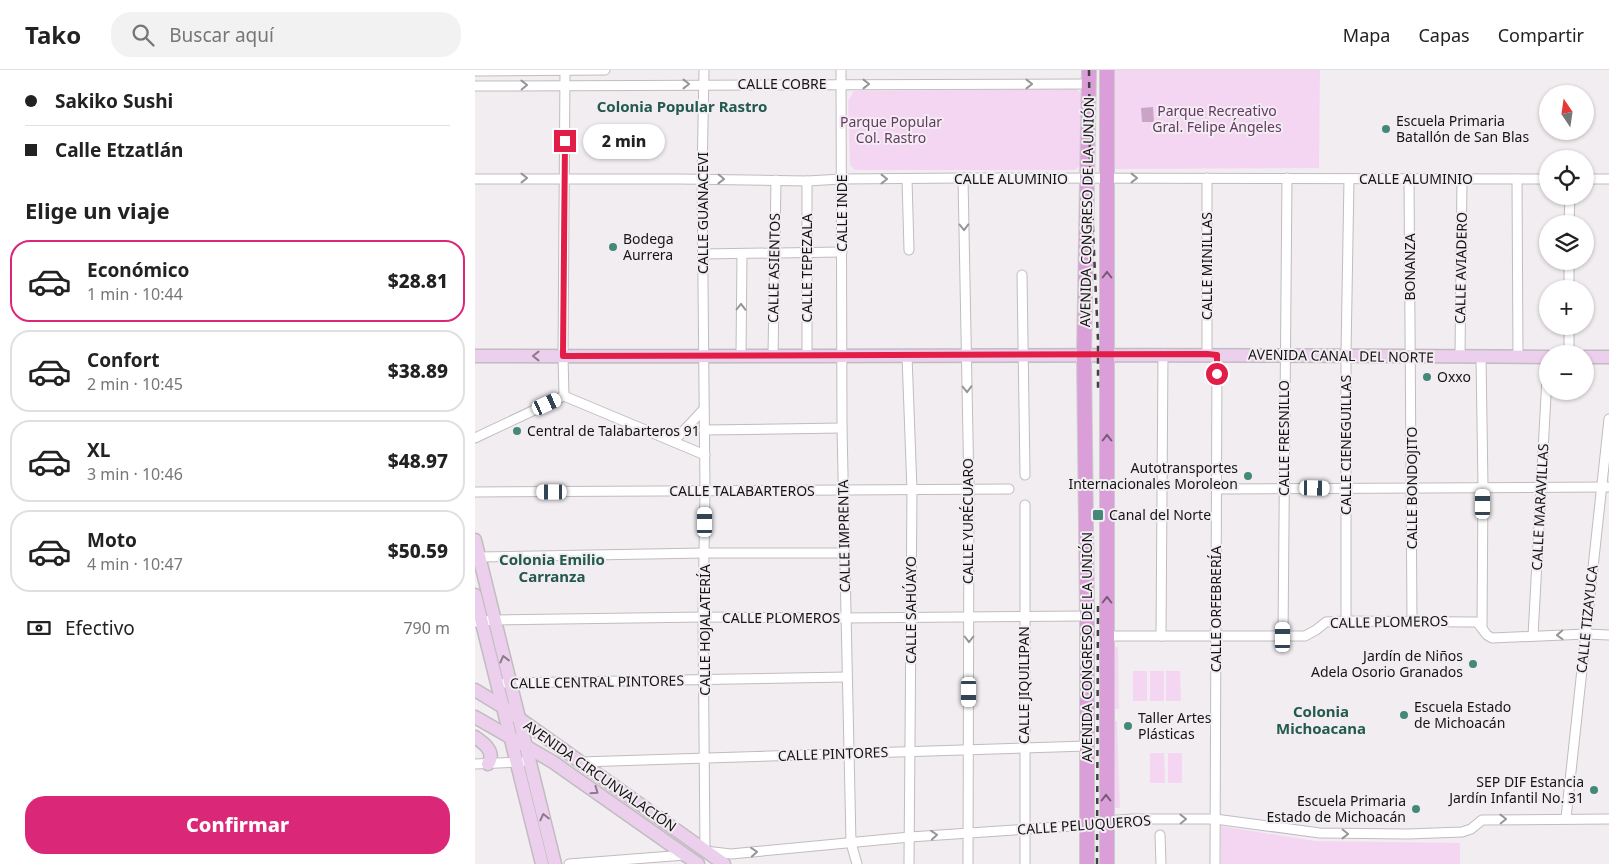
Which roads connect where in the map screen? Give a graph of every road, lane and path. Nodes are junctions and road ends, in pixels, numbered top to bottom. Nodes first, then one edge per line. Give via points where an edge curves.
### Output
1 (565, 70) edge
2 (605, 70) edge
3 (704, 70) edge
4 (841, 70) edge
5 (1107, 70) edge
6 (475, 71) edge
7 (1089, 77) edge
8 (566, 84) junction
9 (704, 84) junction
10 (841, 84) junction
11 (475, 86) edge
12 (565, 178) junction
13 (963, 178) junction
14 (1108, 178) junction
15 (1207, 178) junction
16 (1287, 178) junction
17 (1409, 178) junction
18 (475, 179) edge
19 (702, 179) junction
20 (842, 179) junction
21 (907, 179) junction
22 (1088, 179) junction
23 (1349, 179) junction
24 (1517, 179) junction
25 (1539, 179) edge
26 (1594, 179) edge
27 (1609, 179) edge
28 (776, 180) junction
29 (1462, 180) junction
30 (807, 181) junction
31 (909, 250) dead end
32 (842, 252) junction
33 (806, 253) junction
34 (702, 254) junction
35 (742, 254) junction
36 (774, 254) junction
37 (1022, 275) dead end
38 (1084, 354) junction
39 (1107, 354) junction
40 (1163, 354) junction
41 (1347, 354) junction
42 (704, 355) junction
43 (741, 355) junction
44 (807, 355) junction
45 (967, 355) junction
46 (1024, 355) junction
47 (1212, 355) junction
48 (1284, 355) junction
49 (475, 356) edge
50 (563, 356) junction
51 (773, 356) junction
52 (842, 356) junction
53 (907, 356) junction
54 (1411, 356) junction
55 (1460, 356) junction
56 (1481, 357) junction
57 (1517, 357) junction
58 (1539, 357) edge
59 (1594, 357) edge
60 (1609, 357) edge
61 (564, 396) junction
62 (1546, 400) edge
63 (704, 408) junction
64 (1609, 419) edge
65 (842, 428) junction
66 (704, 430) junction
67 (475, 438) edge
68 (674, 441) junction
69 (705, 455) junction
70 (1025, 475) dead end
71 (1483, 487) junction
72 (1541, 487) junction
73 (1605, 487) edge
74 (1283, 488) junction
75 (1413, 488) junction
76 (969, 489) junction
77 (1009, 489) dead end
78 (1216, 489) junction
79 (1346, 489) junction
80 (912, 490) junction
81 (705, 491) junction
82 (843, 491) junction
83 (475, 492) edge
84 (1025, 505) dead end
85 (475, 540) edge
86 (704, 553) junction
87 (844, 553) junction
88 (479, 557) junction
89 (475, 596) edge
90 (969, 616) junction
91 (1025, 616) junction
92 (1087, 616) junction
93 (703, 617) junction
94 (911, 617) junction
95 (846, 618) junction
96 (484, 621) edge
97 (1346, 621) junction
98 (1412, 621) junction
99 (1482, 628) junction
100 (1586, 634) junction
101 (1609, 635) edge
102 (1107, 636) junction
103 (1161, 636) junction
104 (1216, 636) junction
105 (1533, 636) junction
106 (1283, 637) junction
107 (847, 677) junction
108 (704, 679) junction
109 (503, 683) junction
110 (480, 693) edge
111 (503, 707) junction
112 (475, 710) edge
113 (475, 716) edge
114 (519, 719) junction
115 (510, 736) junction
116 (475, 737) edge
117 (525, 745) junction
118 (1087, 746) junction
119 (1024, 748) junction
120 (969, 749) junction
121 (911, 752) junction
122 (849, 753) junction
123 (705, 758) junction
124 (517, 762) junction
125 (531, 762) junction
126 (579, 762) junction
127 (475, 764) edge
128 (489, 764) junction
129 (1566, 818) junction
130 (1215, 819) junction
131 (1609, 819) edge
132 (1106, 821) junction
133 (1087, 825) junction
134 (1026, 830) junction
135 (968, 833) junction
136 (1161, 835) dead end
137 (910, 837) junction
138 (851, 843) junction
139 (705, 851) junction
140 (686, 855) junction
141 (542, 864) edge
142 (555, 864) edge
143 (569, 864) edge
144 (698, 864) edge
145 (723, 864) edge
146 (857, 864) edge
147 (909, 864) edge
148 (968, 864) edge
149 (1025, 864) edge
150 (1087, 864) edge
151 (1107, 864) edge
152 (1161, 864) edge
153 (1215, 864) edge

1 - 2 street
1 - 6 street
1 - 8 street
3 - 9 street, CALLE GUANACEVI
4 - 10 street, CALLE INDE
5 - 14 main road, AVENIDA CONGRESO DE LA UNIÓN
10 -> 7 street, CALLE COBRE
7 - 22 main road, AVENIDA CONGRESO DE LA UNIÓN
8 -> 9 street, CALLE COBRE
11 -> 8 street, CALLE COBRE
8 - 12 street
9 - 10 street, CALLE COBRE
9 - 19 street, CALLE GUANACEVI
10 - 20 street, CALLE INDE
18 -> 12 street, CALLE ALUMINIO
12 - 19 street, CALLE ALUMINIO
12 - 50 street
13 - 21 street, CALLE ALUMINIO
13 - 22 street, CALLE ALUMINIO
13 -> 45 street, CALLE YURÉCUARO
14 -> 15 street, CALLE ALUMINIO
14 - 22 street, CALLE ALUMINIO
39 -> 14 main road, AVENIDA CONGRESO DE LA UNIÓN
15 - 16 street, CALLE ALUMINIO
15 - 47 street, CALLE MINILLAS
16 - 23 street, CALLE ALUMINIO
16 - 48 street, CALLE FRESNILLO
17 - 23 street, CALLE ALUMINIO
17 - 29 street, CALLE ALUMINIO
17 - 54 street, BONANZA
19 -> 28 street, CALLE ALUMINIO
19 - 34 street, CALLE GUANACEVI
20 -> 21 street, CALLE ALUMINIO
20 - 30 street, CALLE ALUMINIO
20 - 32 street, CALLE INDE
21 - 31 street
22 - 38 main road, AVENIDA CONGRESO DE LA UNIÓN
23 - 41 street, CALLE CIENEGUILLAS
24 - 25 street, CALLE ALUMINIO
24 - 29 street, CALLE ALUMINIO
24 - 57 street
26 - 27 street
28 - 30 street, CALLE ALUMINIO
28 - 36 street, CALLE ASIENTOS
29 - 55 street, CALLE AVIADERO
30 - 33 street, CALLE TEPEZALA
32 - 33 street
32 - 52 street, CALLE INDE
33 - 36 street
33 - 44 street, CALLE TEPEZALA
34 - 35 street
34 - 42 street, CALLE GUANACEVI
35 - 36 street
43 -> 35 street
36 - 51 street, CALLE ASIENTOS
37 - 46 street
38 - 39 main road, AVENIDA CANAL DEL NORTE
38 - 46 main road, AVENIDA CANAL DEL NORTE
38 - 92 main road, AVENIDA CONGRESO DE LA UNIÓN
39 - 40 main road, AVENIDA CANAL DEL NORTE
102 -> 39 main road, AVENIDA CONGRESO DE LA UNIÓN
40 - 47 main road, AVENIDA CANAL DEL NORTE
40 - 103 street
41 - 48 main road, AVENIDA CANAL DEL NORTE
41 - 54 main road, AVENIDA CANAL DEL NORTE
41 - 79 street, CALLE CIENEGUILLAS
42 - 43 main road, AVENIDA CANAL DEL NORTE
42 - 50 main road, AVENIDA CANAL DEL NORTE
42 - 63 street, CALLE HOJALATERÍA
43 - 51 main road, AVENIDA CANAL DEL NORTE
44 - 51 main road, AVENIDA CANAL DEL NORTE
44 - 52 main road, AVENIDA CANAL DEL NORTE
45 - 46 main road, AVENIDA CANAL DEL NORTE
45 - 53 main road, AVENIDA CANAL DEL NORTE
45 -> 76 street, CALLE YURÉCUARO
46 - 70 street
47 - 48 main road, AVENIDA CANAL DEL NORTE
47 - 78 street, CALLE ORFEBRERÍA
48 - 74 street, CALLE FRESNILLO
50 -> 49 main road, AVENIDA CANAL DEL NORTE
50 - 61 street
52 - 53 main road, AVENIDA CANAL DEL NORTE
52 - 65 street, CALLE IMPRENTA
53 - 80 street, CALLE SAHÚAYO
54 - 55 main road, AVENIDA CANAL DEL NORTE
54 - 75 street, CALLE BONDOJITO
55 - 56 main road, AVENIDA CANAL DEL NORTE
56 - 57 main road, AVENIDA CANAL DEL NORTE
56 - 71 street
57 - 58 main road, AVENIDA CANAL DEL NORTE
59 - 60 main road
61 - 67 street
61 - 68 street
62 - 72 street, CALLE MARAVILLAS
63 - 66 street, CALLE HOJALATERÍA
63 - 68 street
64 - 73 street, CALLE TIZAYUCA
65 - 66 street
65 - 82 street, CALLE IMPRENTA
66 - 69 street, CALLE HOJALATERÍA
68 - 69 street
69 - 81 street, CALLE HOJALATERÍA
71 - 72 street
71 - 75 street
71 - 99 street
72 - 73 street
72 - 105 street, CALLE MARAVILLAS
73 - 100 street, CALLE TIZAYUCA
74 - 78 street
74 - 79 street
74 - 106 street, CALLE FRESNILLO
75 - 79 street
75 - 98 street, CALLE BONDOJITO
76 - 77 street, CALLE TALABARTEROS
76 - 80 street, CALLE TALABARTEROS
76 - 90 street, CALLE YURÉCUARO
78 - 104 street, CALLE ORFEBRERÍA
79 - 97 street, CALLE CIENEGUILLAS
80 - 82 street, CALLE TALABARTEROS
80 - 94 street, CALLE SAHÚAYO
81 - 82 street, CALLE TALABARTEROS
81 - 83 street, CALLE TALABARTEROS
81 - 86 street, CALLE HOJALATERÍA
82 - 87 street, CALLE IMPRENTA
84 - 91 street, CALLE JIQUILIPAN
85 - 88 main road
86 - 87 street
86 - 88 street
86 - 93 street, CALLE HOJALATERÍA
87 - 95 street, CALLE IMPRENTA
88 - 96 main road
89 - 96 main road
90 - 91 street, CALLE PLOMEROS
90 - 94 street, CALLE PLOMEROS
90 -> 120 street, CALLE YURÉCUARO
91 - 92 street, CALLE PLOMEROS
91 - 119 street, CALLE JIQUILIPAN
92 - 118 main road, AVENIDA CONGRESO DE LA UNIÓN
93 - 95 street, CALLE PLOMEROS
93 - 96 street, CALLE PLOMEROS
93 - 108 street, CALLE HOJALATERÍA
94 - 95 street, CALLE PLOMEROS
94 - 121 street, CALLE SAHÚAYO
95 - 107 street, CALLE IMPRENTA
96 - 109 main road
97 - 98 street, CALLE PLOMEROS
97 - 106 street, CALLE PLOMEROS via 1326,622 1305,636
98 - 99 street, CALLE PLOMEROS via 1477,622
99 - 105 street, CALLE PLOMEROS via 1492,638
100 - 101 street, CALLE PLOMEROS
100 -> 105 street, CALLE PLOMEROS
100 - 129 street, CALLE TIZAYUCA
102 - 103 street, CALLE PLOMEROS
132 -> 102 main road, AVENIDA CONGRESO DE LA UNIÓN
103 - 104 street, CALLE PLOMEROS
104 - 106 street, CALLE PLOMEROS
104 - 130 street, CALLE ORFEBRERÍA
107 - 108 street, CALLE CENTRAL PINTORES
107 - 122 street, CALLE IMPRENTA
108 - 109 street, CALLE CENTRAL PINTORES
108 - 123 street, CALLE HOJALATERÍA
109 - 111 main road
109 - 114 main road
110 - 111 main road, AVENIDA CIRCUNVALACIÓN
110 - 112 main road via 483,704
111 - 114 main road, AVENIDA CIRCUNVALACIÓN
111 - 115 main road
113 - 115 main road, AVENIDA CIRCUNVALACIÓN
114 - 117 main road
114 - 126 main road, AVENIDA CIRCUNVALACIÓN
115 - 117 main road, AVENIDA CIRCUNVALACIÓN
115 - 124 main road
116 - 128 main road via 489,751
117 - 125 main road
117 -> 140 main road, AVENIDA CIRCUNVALACIÓN
118 - 119 street, CALLE PINTORES
118 - 133 main road, AVENIDA CONGRESO DE LA UNIÓN
119 - 120 street, CALLE PINTORES
119 - 134 street, CALLE JIQUILIPAN
120 - 121 street, CALLE PINTORES
120 - 135 street, CALLE YURÉCUARO
121 - 122 street, CALLE PINTORES
121 - 137 street, CALLE SAHÚAYO
122 - 123 street, CALLE PINTORES
122 - 138 street, CALLE IMPRENTA
123 - 126 street, CALLE PINTORES
123 - 139 street, CALLE HOJALATERÍA
124 - 125 street
124 - 128 street
124 - 141 main road
142 -> 125 main road
126 - 139 main road, AVENIDA CIRCUNVALACIÓN
127 - 128 street
130 -> 129 street, CALLE PELUQUEROS via 1320,833 1408,834 1467,831 1482,820
129 - 131 street, CALLE PELUQUEROS
132 -> 130 street, CALLE PELUQUEROS
130 - 153 street, CALLE ORFEBRERÍA
132 - 133 street, CALLE PELUQUEROS
132 - 151 main road, AVENIDA CONGRESO DE LA UNIÓN
133 - 134 street, CALLE PELUQUEROS
133 - 150 main road, AVENIDA CONGRESO DE LA UNIÓN
134 - 135 street, CALLE PELUQUEROS
134 - 149 street, CALLE JIQUILIPAN
137 -> 135 street, CALLE PELUQUEROS
135 - 148 street, CALLE YURÉCUARO
136 - 152 street
137 - 138 street, CALLE PELUQUEROS
137 - 147 street, CALLE SAHÚAYO
139 -> 138 street, CALLE PELUQUEROS via 731,854
138 - 146 street, CALLE IMPRENTA
139 - 145 main road, AVENIDA CIRCUNVALACIÓN
140 - 143 street
140 - 144 main road, AVENIDA CIRCUNVALACIÓN

